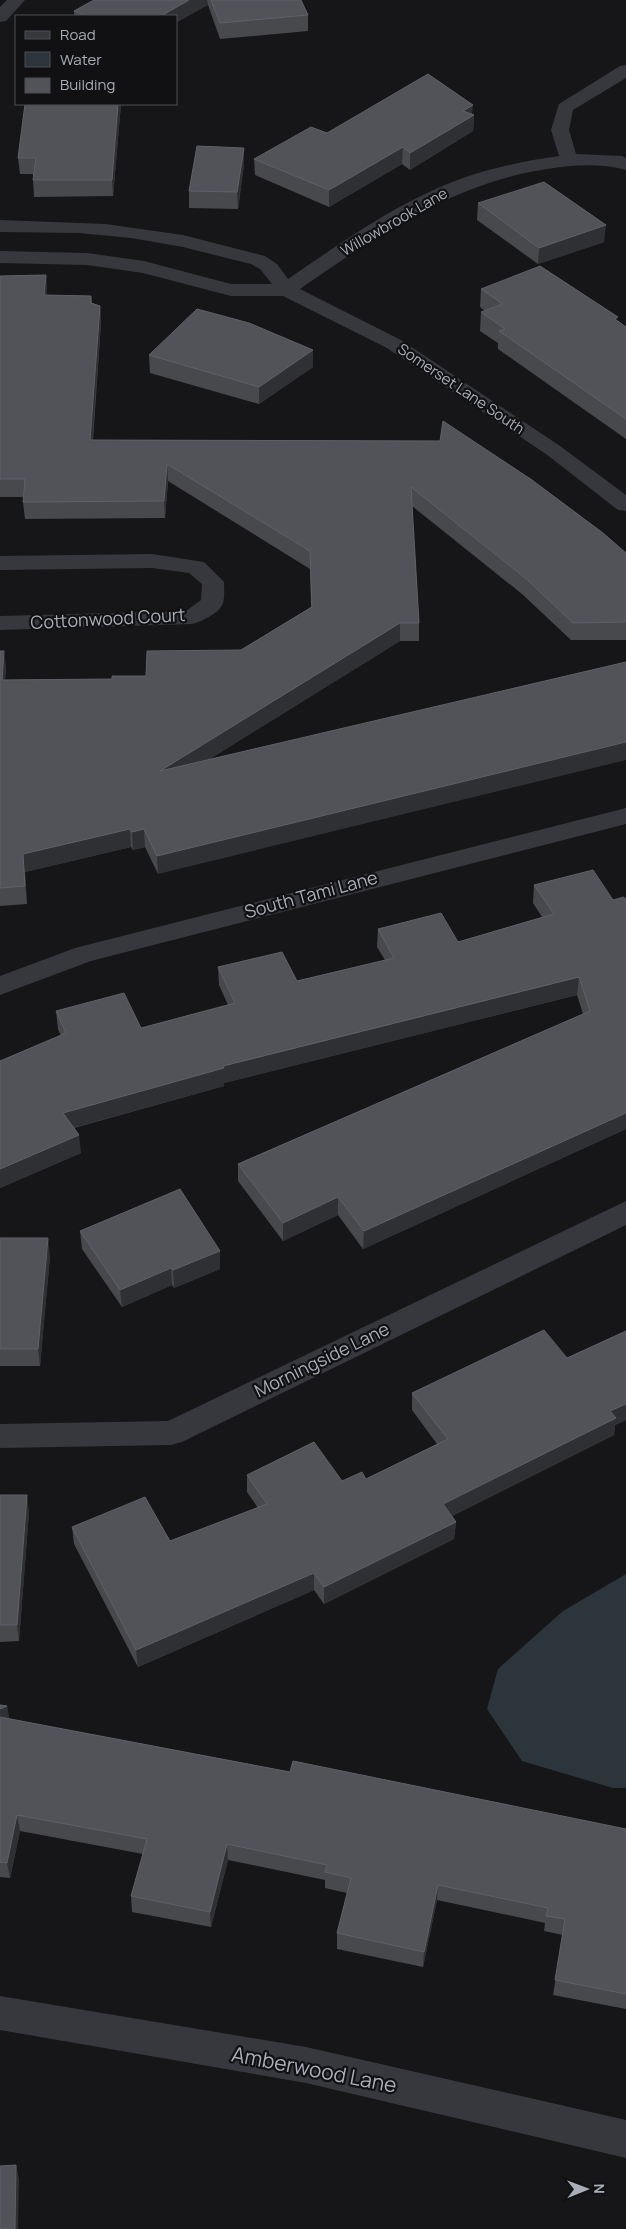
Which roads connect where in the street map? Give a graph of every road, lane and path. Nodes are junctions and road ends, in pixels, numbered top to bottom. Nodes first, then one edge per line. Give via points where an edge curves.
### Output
1 (17, 0) edge
2 (0, 17) edge
3 (626, 70) edge
4 (568, 160) junction
5 (626, 164) edge
6 (0, 226) edge
7 (0, 257) edge
8 (286, 290) junction
9 (626, 505) edge
10 (0, 563) edge
11 (0, 623) edge
12 (626, 816) edge
13 (0, 986) edge
14 (626, 1212) edge
15 (0, 1436) edge
16 (0, 2013) edge
17 (626, 2139) edge

1 - 2 street
3 - 4 street via 565,108 560,130
4 - 5 street, Willowbrook Lane via 616,160
4 - 8 street, Willowbrook Lane via 512,168 444,192 357,240
6 - 8 street, Somerset Lane South via 110,230 198,244 266,264
7 - 8 street, Somerset Lane South via 87,259 144,267 231,290
8 - 9 street, Somerset Lane South via 394,344 553,450
10 - 11 street, Cottonwood Court via 152,561 196,567 213,582 212,603 192,617
12 - 13 street, South Tami Lane via 84,954
14 - 15 street, Morningside Lane via 171,1433
16 - 17 street, Amberwood Lane via 306,2065

